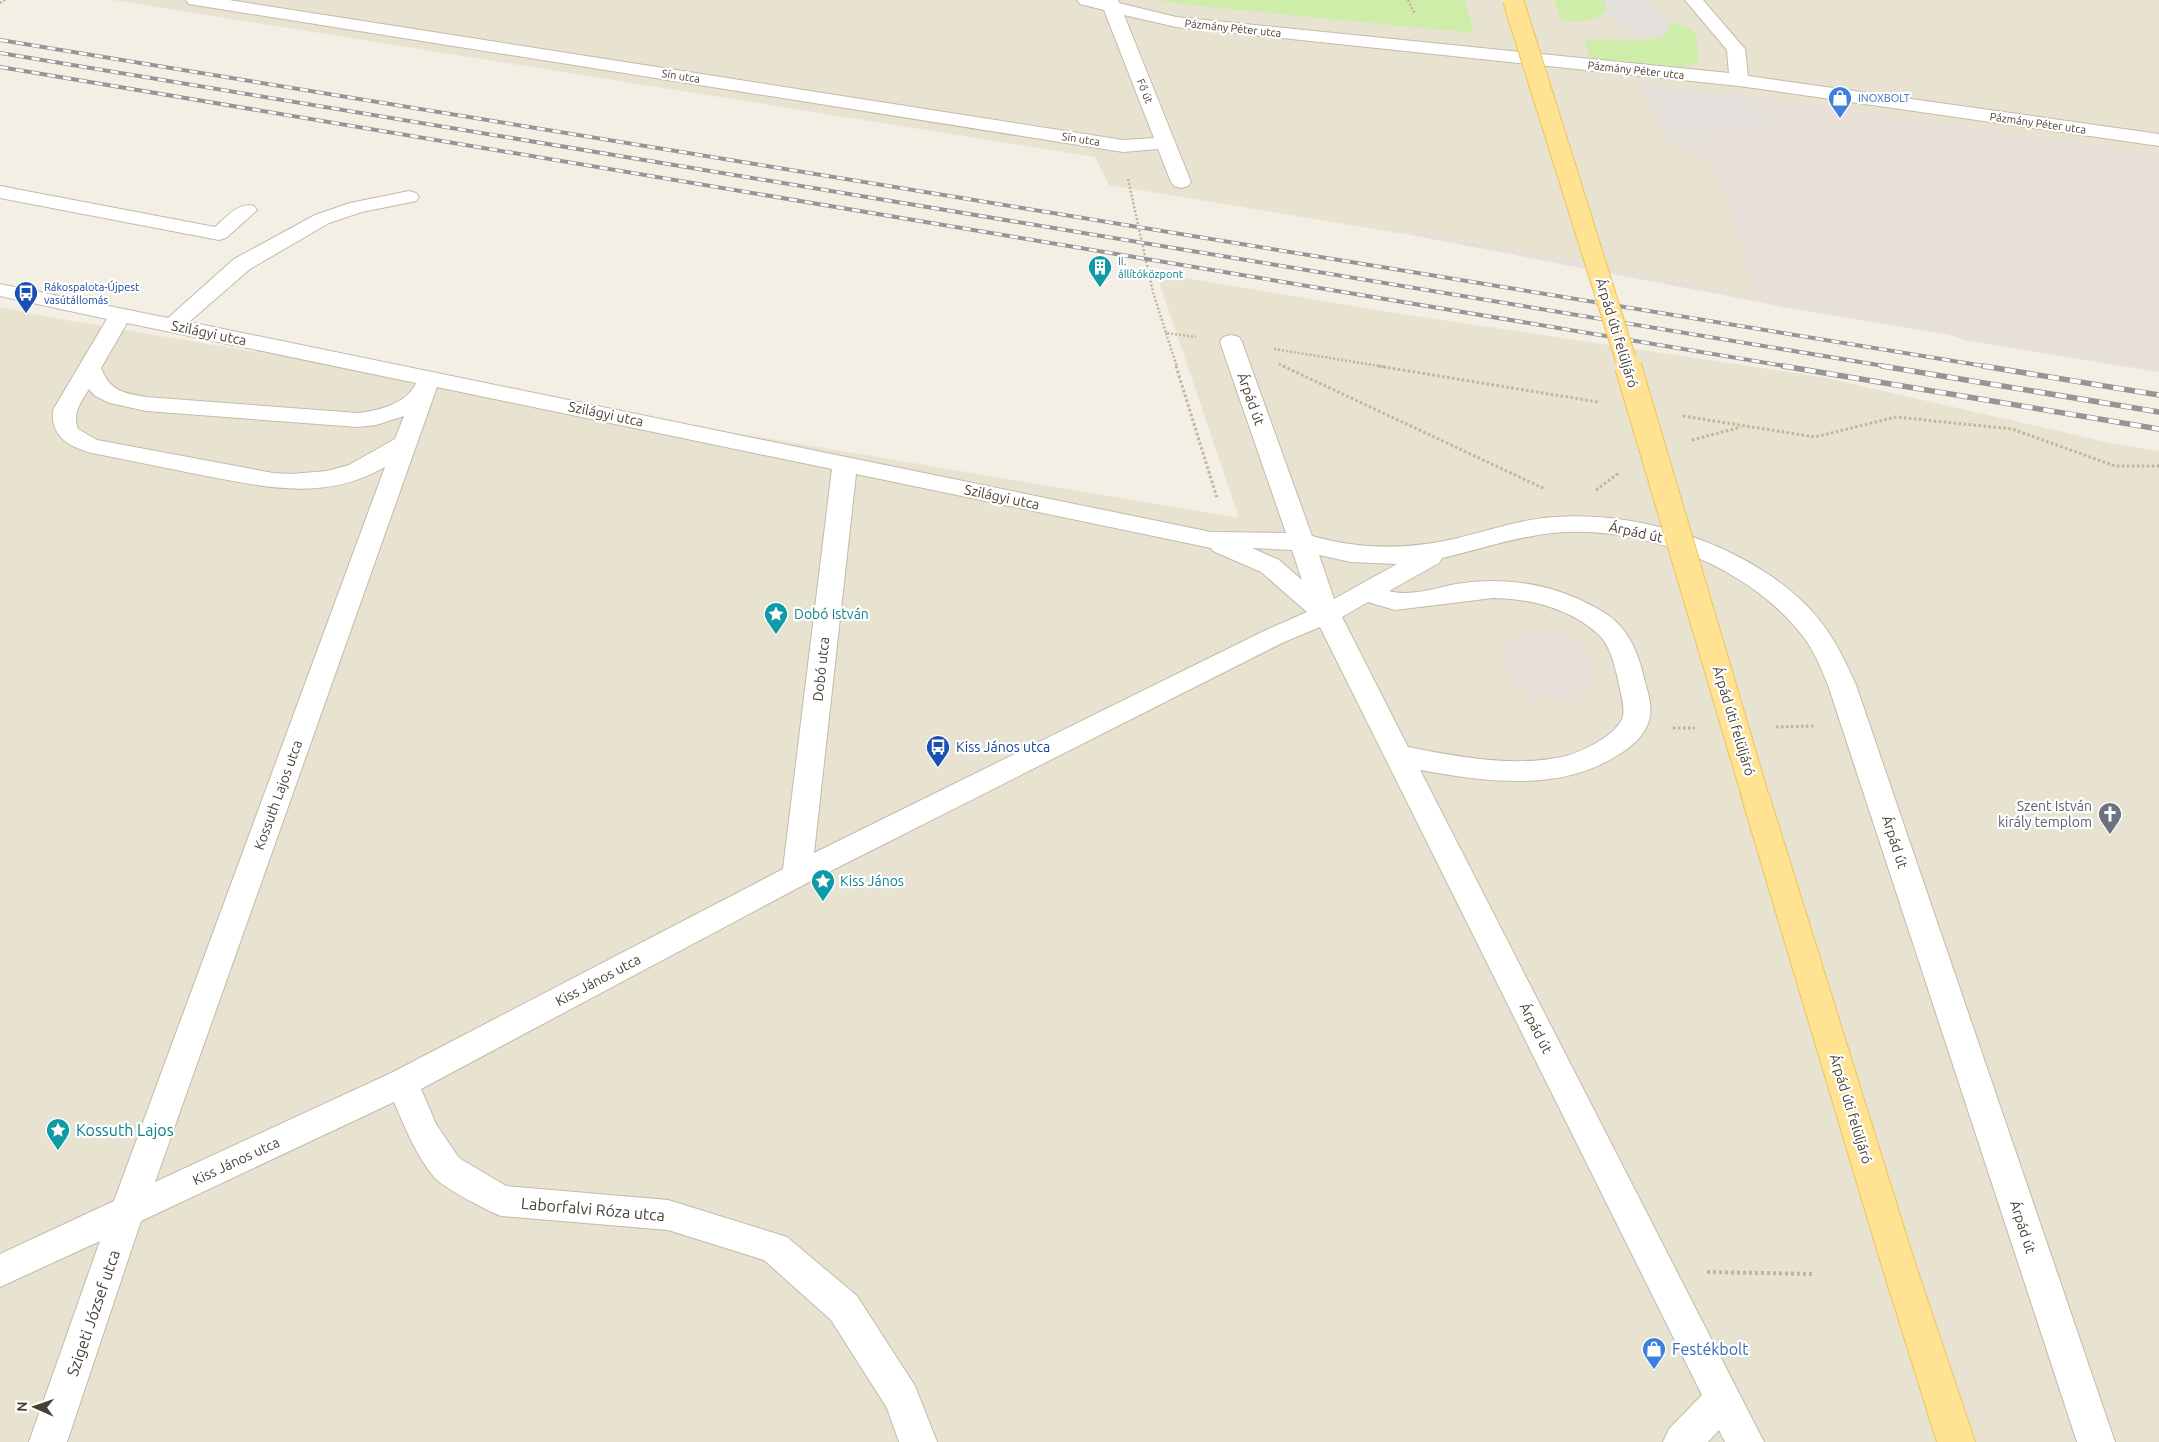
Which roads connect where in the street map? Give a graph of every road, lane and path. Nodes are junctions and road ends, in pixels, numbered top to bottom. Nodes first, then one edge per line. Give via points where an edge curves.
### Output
1 (5, 0) edge
2 (195, 0) edge
3 (1086, 0) edge
4 (1513, 0) edge
5 (1694, 0) edge
6 (240, 3) edge
7 (0, 4) edge
8 (1111, 4) edge
9 (1739, 80) junction
10 (2159, 140) edge
11 (1166, 143) junction
12 (1127, 176) dead end
13 (1181, 182) dead end
14 (0, 192) edge
15 (409, 197) dead end
16 (247, 210) dead end
17 (0, 290) edge
18 (121, 314) junction
19 (172, 325) junction
20 (1166, 333) junction
21 (1231, 342) junction
22 (90, 368) junction
23 (425, 386) junction
24 (1599, 402) dead end
25 (1677, 415) dead end
26 (404, 444) junction
27 (845, 464) junction
28 (2159, 466) edge
29 (1546, 490) dead end
30 (1217, 498) dead end
31 (1211, 540) junction
32 (1300, 542) junction
33 (1442, 550) junction
34 (1367, 592) junction
35 (1327, 614) junction
36 (1400, 756) junction
37 (797, 875) junction
38 (402, 1084) junction
39 (127, 1213) junction
40 (0, 1271) edge
41 (1702, 1271) dead end
42 (1812, 1274) dead end
43 (1723, 1400) junction
44 (48, 1442) edge
45 (918, 1442) edge
46 (1682, 1442) edge
47 (1745, 1442) edge
48 (1956, 1442) edge
49 (2096, 1442) edge

1 - 7 path
2 - 6 street, Sín utca
3 - 8 street, Pázmány Péter utca
4 - 48 main road, Árpád úti felüljáró, bridge via 1633,383 1897,1260
5 - 9 street via 1736,49
6 - 11 street, Sín utca via 1123,146
8 - 9 street, Pázmány Péter utca via 1176,22
8 - 11 street, Fő út
9 - 10 street, Pázmány Péter utca
11 - 13 street, Fő út
12 - 20 path via 1153,292
14 - 16 street via 219,234
15 - 19 street via 357,207 322,219 272,245 242,264
17 - 18 street, Szilágyi utca
18 - 19 street, Szilágyi utca
18 - 22 street
19 - 23 street, Szilágyi utca
20 - 21 path
20 - 30 path
21 - 24 path
21 - 29 path
21 - 32 street, Árpád út
22 - 23 street via 93,381 100,389 130,402 358,420 399,411
22 - 26 street via 65,410 63,422 72,437 92,446 290,482 348,475 384,459
23 - 26 street, Kossuth Lajos utca
23 - 27 street, Szilágyi utca
25 - 28 path via 1815,438 1896,417 2012,429 2115,466
26 - 39 street, Kossuth Lajos utca
27 - 31 street, Szilágyi utca
27 - 37 street, Dobó utca
31 - 32 street, Szilágyi utca
31 - 35 street, Szilágyi utca via 1270,566
32 - 33 street, Árpád út via 1370,556 1401,556
32 - 35 street, Árpád út
33 - 34 street, Árpád út
33 - 49 street, Árpád út via 1555,525 1600,525 1653,534 1704,550 1774,591 1805,621 1827,651 1842,685
34 - 35 street, Árpád út
34 - 36 street via 1394,601 1493,589 1534,593 1568,605 1602,623 1622,644 1639,707 1633,728 1616,744 1572,765 1535,772 1453,766
35 - 36 street, Árpád út
35 - 37 street, Kiss János utca via 1275,636
36 - 43 street, Árpád út
37 - 38 street, Kiss János utca
38 - 39 street, Kiss János utca
38 - 45 street, Laborfalvi Róza utca via 423,1132 447,1168 501,1201 668,1215 775,1248 844,1308 902,1399
39 - 40 street, Kiss János utca
39 - 44 street, Szigeti József utca
41 - 42 path
43 - 46 street
43 - 47 street, Árpád út

